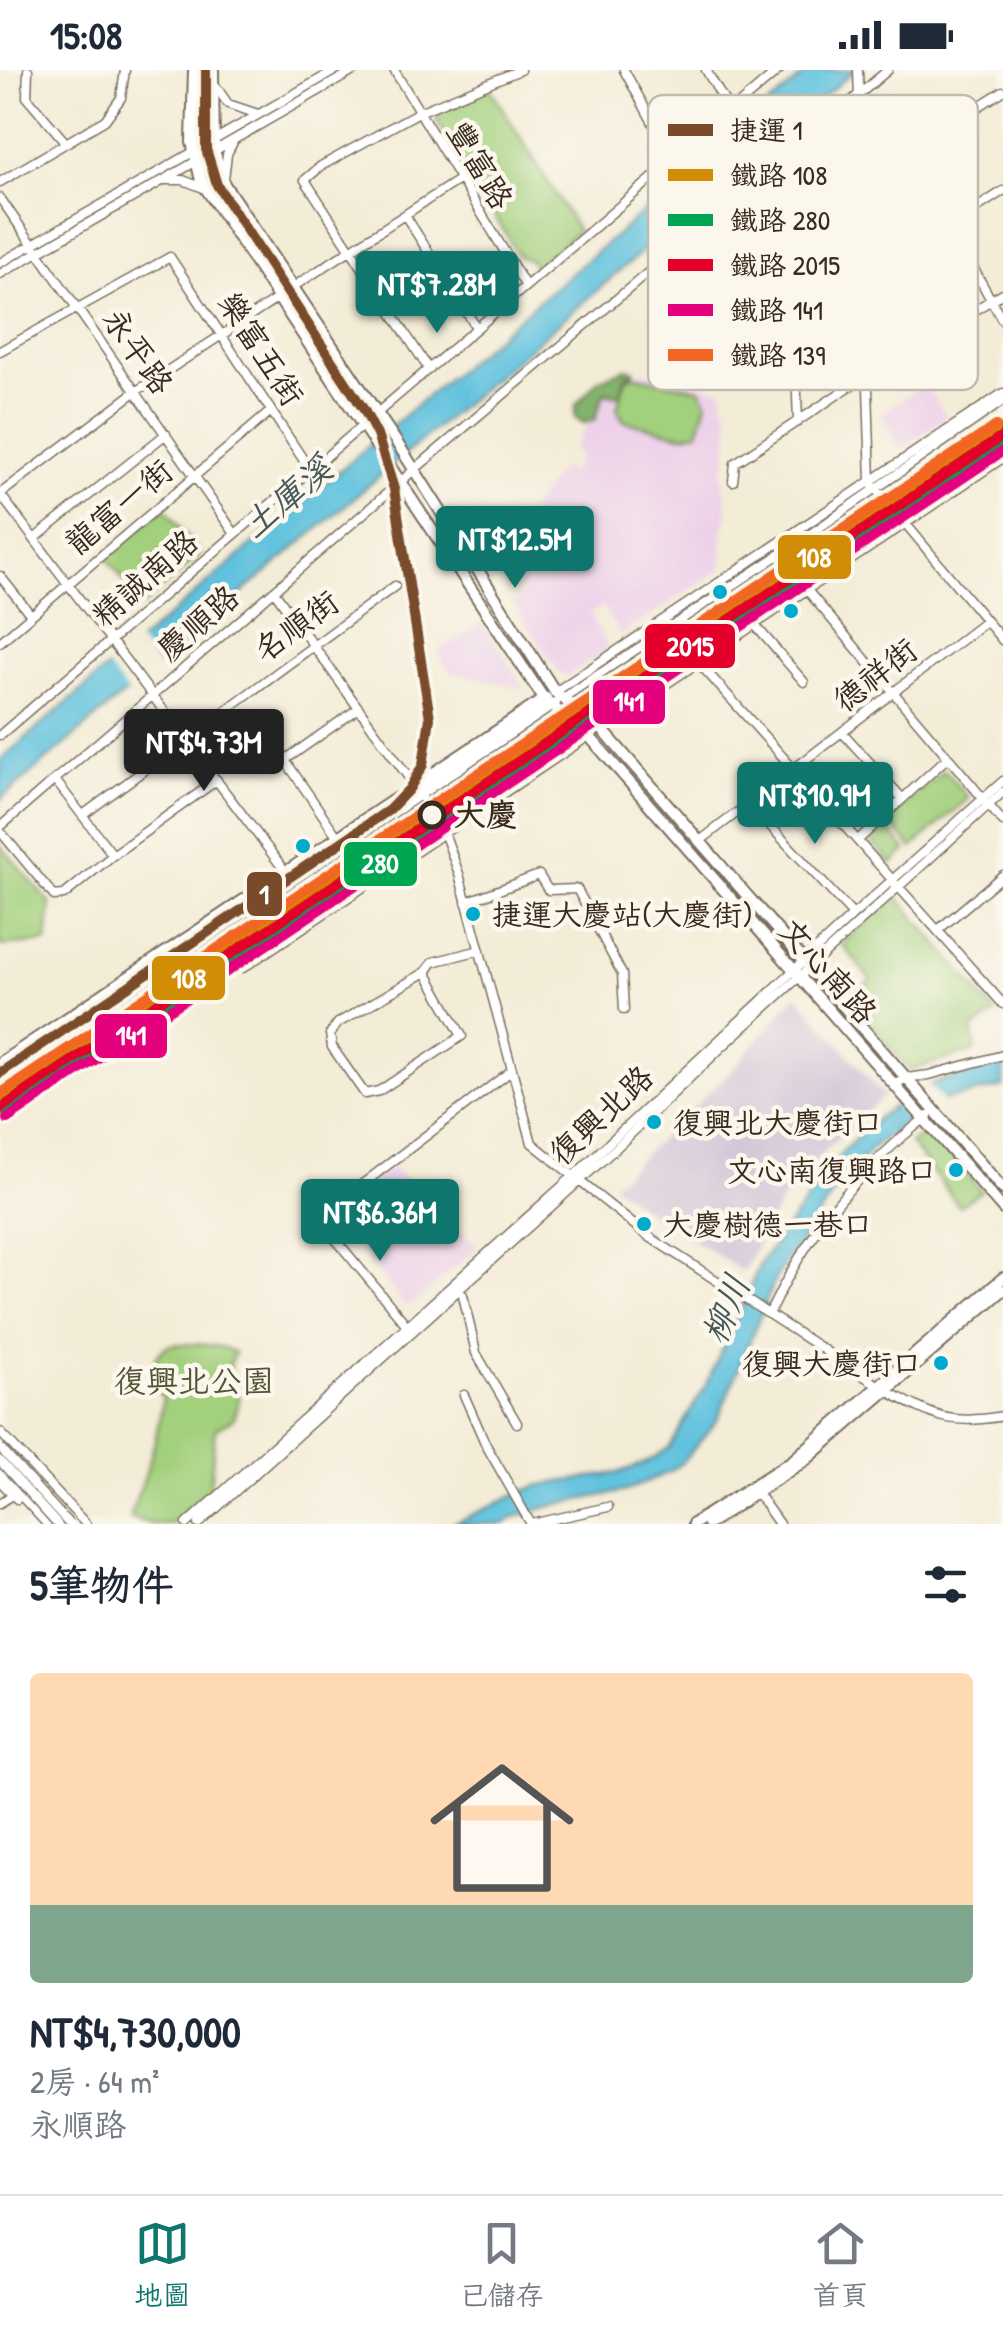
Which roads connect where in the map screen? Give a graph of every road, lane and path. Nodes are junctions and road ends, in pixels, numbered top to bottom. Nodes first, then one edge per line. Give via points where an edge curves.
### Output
1 (28, 70) edge
2 (126, 70) edge
3 (194, 70) edge
4 (336, 70) edge
5 (356, 70) edge
6 (394, 70) edge
7 (520, 70) edge
8 (624, 70) edge
9 (706, 70) edge
10 (779, 70) edge
11 (888, 70) edge
12 (858, 75) edge
13 (213, 76) edge
14 (1003, 90) edge
15 (859, 93) junction
16 (721, 95) edge
17 (749, 95) edge
18 (857, 95) edge
19 (978, 106) edge
20 (419, 112) junction
21 (258, 114) junction
22 (648, 114) edge
23 (234, 138) junction
24 (66, 143) junction
25 (213, 145) junction
26 (193, 156) junction
27 (460, 179) junction
28 (162, 180) junction
29 (648, 180) edge
30 (0, 182) edge
31 (224, 184) junction
32 (206, 190) junction
33 (1003, 191) edge
34 (0, 198) edge
35 (978, 207) edge
36 (404, 214) junction
37 (35, 248) junction
38 (351, 250) junction
39 (0, 263) edge
40 (648, 273) edge
41 (0, 274) edge
42 (978, 276) edge
43 (525, 285) junction
44 (293, 287) junction
45 (1003, 293) edge
46 (278, 298) junction
47 (992, 301) junction
48 (76, 307) junction
49 (978, 309) edge
50 (1003, 322) edge
51 (476, 327) junction
52 (221, 335) junction
53 (0, 352) edge
54 (428, 368) junction
55 (796, 390) edge
56 (845, 390) edge
57 (868, 390) edge
58 (135, 392) junction
59 (1003, 397) edge
60 (271, 411) junction
61 (377, 414) junction
62 (798, 422) junction
63 (363, 426) junction
64 (166, 434) junction
65 (1003, 458) edge
66 (310, 470) junction
67 (414, 470) junction
68 (194, 476) junction
69 (733, 481) dead end
70 (401, 482) junction
71 (874, 485) junction
72 (0, 494) edge
73 (904, 524) junction
74 (235, 534) junction
75 (34, 539) junction
76 (0, 576) edge
77 (68, 584) junction
78 (395, 586) dead end
79 (806, 589) junction
80 (274, 592) junction
81 (31, 616) junction
82 (986, 621) junction
83 (756, 625) junction
84 (111, 640) junction
85 (1003, 641) edge
86 (0, 642) edge
87 (312, 645) junction
88 (699, 663) junction
89 (804, 682) dead end
90 (892, 692) junction
91 (153, 695) junction
92 (554, 698) junction
93 (358, 708) junction
94 (601, 728) junction
95 (842, 732) junction
96 (0, 735) edge
97 (589, 736) junction
98 (186, 738) junction
99 (948, 757) junction
100 (794, 768) junction
101 (56, 780) junction
102 (217, 780) junction
103 (1003, 781) edge
104 (417, 789) junction
105 (1003, 792) edge
106 (902, 797) junction
107 (985, 802) junction
108 (749, 803) junction
109 (82, 815) junction
110 (1003, 822) edge
111 (0, 829) edge
112 (444, 832) junction
113 (337, 836) junction
114 (858, 840) junction
115 (700, 841) junction
116 (113, 855) junction
117 (285, 871) junction
118 (1003, 875) edge
119 (896, 883) junction
120 (466, 902) junction
121 (853, 916) junction
122 (938, 930) junction
123 (480, 950) junction
124 (808, 964) junction
125 (243, 968) dead end
126 (426, 972) junction
127 (798, 974) junction
128 (1003, 1004) edge
129 (624, 1010) dead end
130 (1003, 1054) edge
131 (0, 1063) edge
132 (511, 1071) junction
133 (0, 1077) edge
134 (901, 1081) junction
135 (928, 1113) junction
136 (575, 1179) junction
137 (1002, 1186) edge
138 (1003, 1209) edge
139 (1003, 1278) edge
140 (1003, 1290) edge
141 (463, 1294) dead end
142 (769, 1312) junction
143 (409, 1327) junction
144 (884, 1388) junction
145 (464, 1395) dead end
146 (1003, 1416) edge
147 (517, 1423) dead end
148 (0, 1435) edge
149 (0, 1448) edge
150 (0, 1461) edge
151 (0, 1472) edge
152 (38, 1475) junction
153 (0, 1480) edge
154 (752, 1492) junction
155 (16, 1494) junction
156 (0, 1503) edge
157 (608, 1507) dead end
158 (193, 1523) edge
159 (43, 1524) edge
160 (57, 1524) edge
161 (68, 1524) edge
162 (82, 1524) edge
163 (531, 1524) edge
164 (693, 1524) edge
165 (708, 1524) edge
166 (779, 1524) edge

1 - 24 street via 28,97
2 - 24 street via 115,108
3 - 26 main road
4 - 21 street
5 - 23 street
6 - 20 street, 豐富路
7 - 20 street
8 - 22 street
9 - 16 street
10 - 17 street, 精誠南路
11 - 15 street, 慶順路
12 - 15 street
13 - 21 street via 228,104
13 - 25 main road
14 - 19 street
15 - 18 street, 慶順路
20 - 27 street, 豐富路
20 - 38 street via 305,180
21 - 25 street
23 - 25 street
23 - 31 street
24 - 30 street
25 - 26 street
25 - 31 main road
26 - 28 street
26 - 32 main road
26 - 37 street
27 - 36 street
27 - 43 street, 豐富路
28 - 32 street
28 - 37 street
29 - 43 street, 精誠南路
31 - 44 main road
32 - 46 main road
33 - 35 street
34 - 37 street, 永平路
36 - 38 street
36 - 51 street
37 - 39 street
37 - 41 street
37 - 48 street, 永平路
38 - 44 street
38 - 54 street
40 - 67 street, 慶順路
42 - 47 street
43 - 51 street, 精誠南路
44 - 61 main road
45 - 47 street
46 - 52 street
46 - 63 main road
47 - 49 street
47 - 50 street
48 - 52 street, 樂富五街 via 170,256
48 - 53 street
48 - 58 street, 永平路
51 - 54 street, 精誠南路
52 - 58 street
52 - 60 street, 樂富五街
54 - 61 street, 精誠南路
55 - 62 street
56 - 62 street
57 - 71 street
58 - 64 street, 永平路
58 - 72 street
59 - 71 street
60 - 66 street, 樂富五街
60 - 68 street, 龍富一街
61 - 63 street, 精誠南路
61 - 67 main road, 文心南路
62 - 69 street via 736,463
63 - 66 street, 精誠南路
63 - 70 main road, 文心南路
64 - 68 street, 永平路
64 - 75 street
65 - 73 street
66 - 74 street, 精誠南路
67 - 70 street, 慶順路
67 - 92 main road, 文心南路
68 - 74 street, 永平路
68 - 77 street, 龍富一街
70 - 80 street, 慶順路
70 - 92 main road, 文心南路
71 - 73 street
71 - 92 street
72 - 75 street
73 - 79 street
73 - 82 street
74 - 84 street, 精誠南路
75 - 77 street
76 - 81 street
77 - 81 street, 龍富一街
77 - 84 street
78 - 87 street, 名順街
79 - 83 street
79 - 90 street
80 - 87 street
80 - 91 street, 慶順路
81 - 86 street, 龍富一街
82 - 85 street
82 - 90 street, 德祥街
83 - 88 street
83 - 89 street
84 - 91 street
84 - 96 street, 精誠南路
87 - 93 street
87 - 98 street, 名順街
88 - 94 street
88 - 100 street
90 - 95 street, 德祥街
90 - 99 street
91 - 98 street
91 - 101 street, 慶順路
92 - 94 main road, 文心南路
92 - 97 main road, 文心南路
92 - 104 main road
93 - 104 street
93 - 113 street via 285,760
94 - 97 street
94 - 115 main road, 文心南路
95 - 100 street, 德祥街
95 - 106 street
97 - 112 street
97 - 127 main road, 文心南路
98 - 102 street
98 - 109 street, 名順街
99 - 106 street
99 - 107 street
100 - 108 street, 德祥街
100 - 114 street
101 - 109 street
101 - 111 street, 慶順路
102 - 116 street
102 - 117 street
103 - 107 street, 復興北路
104 - 112 street
104 - 113 main road
104 - 133 main road
105 - 107 street, 復興北路
106 - 114 street
107 - 110 street
107 - 119 street, 復興北路
108 - 115 street, 德祥街
108 - 121 street
109 - 116 street
111 - 116 street via 54,896 64,896
112 - 120 street
112 - 125 street
113 - 117 main road
114 - 119 street
115 - 124 main road, 文心南路
117 - 131 main road
118 - 122 street
119 - 121 street, 復興北路
119 - 122 street
119 - 124 street, 復興北路
120 - 123 street
120 - 129 street via 540,876 548,890 578,889 622,974
121 - 124 street, 復興北路
122 - 128 street
123 - 126 street via 433,962
123 - 132 street
124 - 127 street, 復興北路
124 - 134 main road, 文心南路
126 - 126 street via 462,1036 365,1094 332,1048 330,1034
127 - 134 main road, 文心南路
127 - 136 street, 復興北路
130 - 134 street
132 - 136 street via 532,1143
132 - 143 street via 318,1218
134 - 135 main road, 文心南路
135 - 137 main road, 文心南路
135 - 138 main road, 文心南路
135 - 142 street via 828,1213
136 - 142 street via 648,1236
136 - 143 street, 復興北路
139 - 144 main road
140 - 144 main road
141 - 147 street via 476,1353
142 - 144 street
143 - 158 street, 復興北路
144 - 146 street via 925,1412 963,1422
144 - 154 main road via 807,1459
145 - 163 street
148 - 152 street
149 - 161 street, bridge
150 - 160 street, bridge
151 - 155 street
152 - 155 street
152 - 162 street
153 - 155 street
154 - 164 main road
154 - 165 main road
154 - 166 street
155 - 156 street
155 - 159 street
157 - 163 street

